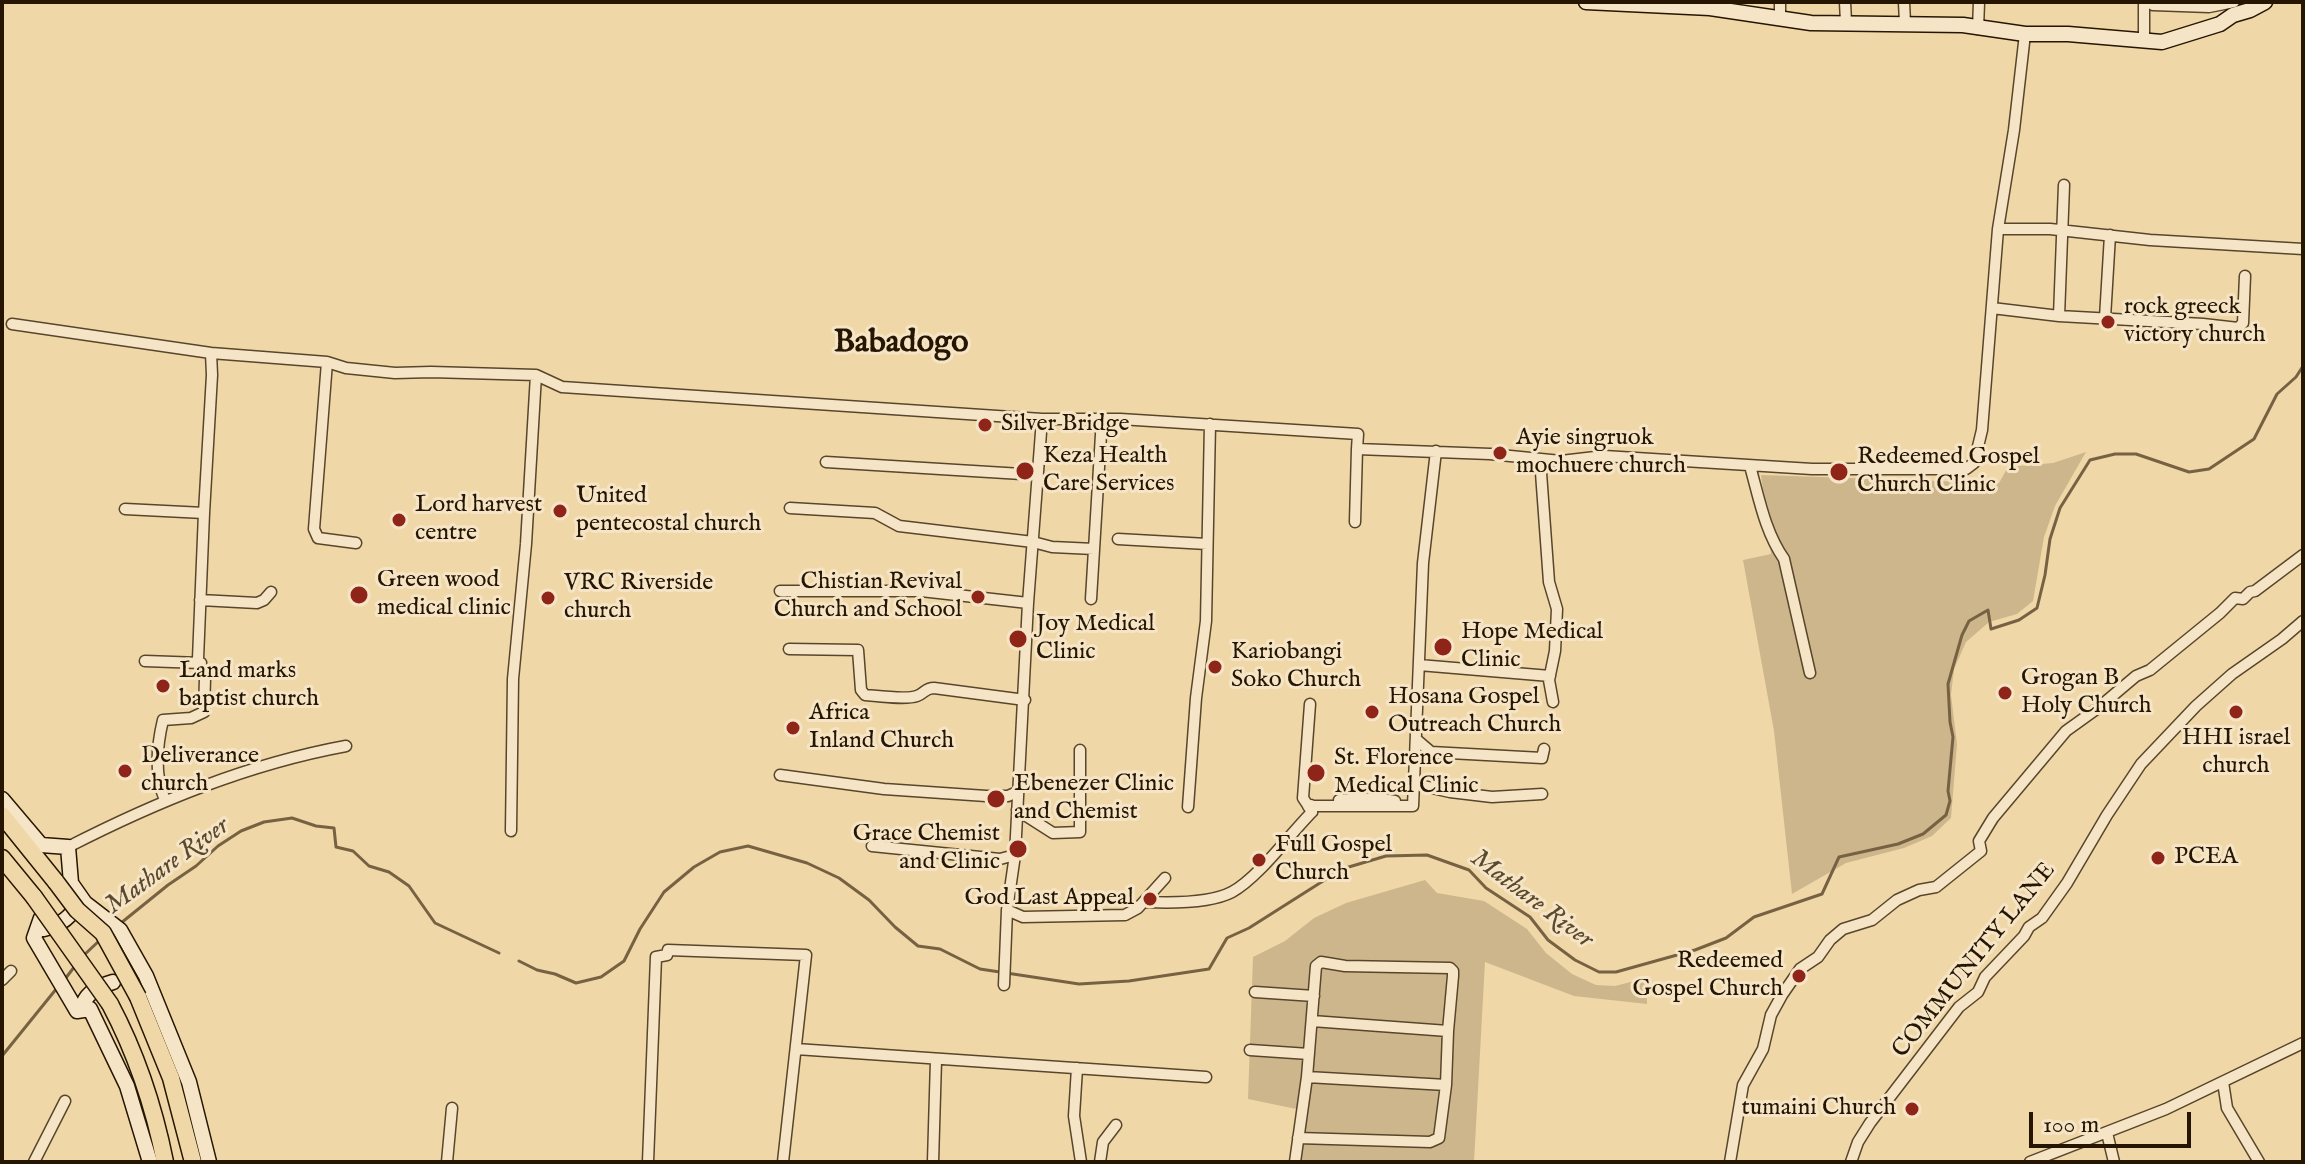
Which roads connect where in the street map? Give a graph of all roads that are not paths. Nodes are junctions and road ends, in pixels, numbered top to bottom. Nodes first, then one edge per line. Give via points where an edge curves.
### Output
1 (1586, 2) edge
2 (1780, 2) edge
3 (1845, 2) edge
4 (1904, 2) edge
5 (1979, 2) edge
6 (2147, 2) edge
7 (2234, 2) edge
8 (2265, 2) edge
9 (1612, 3) edge
10 (1780, 18) junction
11 (1846, 22) junction
12 (1905, 23) junction
13 (1978, 29) junction
14 (2025, 34) junction
15 (2144, 40) junction
16 (2064, 185) dead end
17 (1998, 229) junction
18 (2062, 230) junction
19 (2110, 235) junction
20 (2303, 249) edge
21 (2245, 276) dead end
22 (1992, 308) junction
23 (2059, 316) junction
24 (2105, 318) junction
25 (12, 324) dead end
26 (211, 353) junction
27 (327, 362) junction
28 (536, 375) junction
29 (1102, 418) junction
30 (1042, 419) junction
31 (1210, 424) junction
32 (1357, 449) junction
33 (1436, 451) junction
34 (1540, 459) junction
35 (826, 462) dead end
36 (1750, 466) junction
37 (1038, 475) junction
38 (790, 508) dead end
39 (125, 509) dead end
40 (204, 513) junction
41 (1355, 522) dead end
42 (1118, 539) dead end
43 (1033, 542) junction
44 (356, 543) dead end
45 (1207, 544) junction
46 (1094, 549) junction
47 (2303, 555) edge
48 (780, 591) dead end
49 (271, 592) dead end
50 (1091, 599) dead end
51 (200, 600) junction
52 (1028, 603) junction
53 (2303, 621) edge
54 (789, 649) dead end
55 (145, 661) dead end
56 (201, 663) junction
57 (1419, 665) junction
58 (1810, 673) dead end
59 (1550, 676) junction
60 (1025, 700) junction
61 (1553, 702) dead end
62 (1310, 704) dead end
63 (1417, 740) junction
64 (346, 746) dead end
65 (1544, 749) dead end
66 (1080, 750) dead end
67 (780, 775) dead end
68 (1414, 784) junction
69 (1017, 792) junction
70 (1542, 794) dead end
71 (2, 799) edge
72 (165, 800) junction
73 (1397, 801) dead end
74 (1188, 807) dead end
75 (1310, 809) junction
76 (1017, 810) junction
77 (2, 815) edge
78 (511, 831) dead end
79 (872, 846) dead end
80 (68, 847) junction
81 (1015, 855) junction
82 (2, 858) edge
83 (2, 864) edge
84 (1165, 878) dead end
85 (83, 900) junction
86 (1146, 902) dead end
87 (1007, 910) junction
88 (41, 918) junction
89 (11, 971) dead end
90 (2, 980) edge
91 (113, 982) dead end
92 (1004, 983) dead end
93 (1255, 992) dead end
94 (1314, 996) junction
95 (84, 1010) junction
96 (1312, 1021) junction
97 (1448, 1031) junction
98 (2303, 1043) edge
99 (796, 1049) junction
100 (1250, 1050) dead end
101 (1309, 1054) junction
102 (936, 1060) junction
103 (1077, 1068) junction
104 (1206, 1077) dead end
105 (1307, 1077) junction
106 (2223, 1082) junction
107 (1446, 1085) junction
108 (65, 1101) dead end
109 (452, 1108) dead end
110 (1116, 1125) dead end
111 (2107, 1133) junction
112 (1298, 1138) junction
113 (2044, 1160) edge
114 (34, 1162) edge
115 (150, 1162) edge
116 (165, 1162) edge
117 (193, 1162) edge
118 (209, 1162) edge
119 (447, 1162) edge
120 (648, 1162) edge
121 (783, 1162) edge
122 (933, 1162) edge
123 (1081, 1162) edge
124 (1100, 1162) edge
125 (1295, 1162) edge
126 (1730, 1162) edge
127 (1851, 1162) edge
128 (2030, 1162) edge
129 (2114, 1162) edge
130 (2259, 1162) edge

1 - 9 street
2 - 10 street
3 - 11 street
4 - 12 street
5 - 13 street
6 - 7 street via 2209,7
6 - 15 street
8 - 15 street via 2220,24 2162,42
9 - 10 street
10 - 11 street
11 - 12 street
12 - 13 street
13 - 14 street
14 - 15 street
14 - 17 street
16 - 18 street
17 - 18 street
17 - 22 street
18 - 19 street
18 - 23 street
19 - 20 street
19 - 24 street
21 - 24 street via 2240,327
22 - 23 street
22 - 36 street via 1982,430 1974,463 1966,469
23 - 24 street
25 - 26 street
26 - 27 street
26 - 40 street
27 - 28 street via 395,373
27 - 44 street via 314,529 318,538
28 - 30 street via 562,387
28 - 78 street via 513,679
29 - 30 street
29 - 31 street
29 - 46 street
30 - 37 street
31 - 32 street via 1358,434
31 - 45 street
32 - 33 street
32 - 41 street
33 - 34 street
33 - 57 street via 1423,563
34 - 36 street via 1604,456
34 - 59 street via 1549,582 1557,609
35 - 37 street
36 - 58 street via 1768,530 1784,559
37 - 43 street
38 - 43 street via 875,513 899,526
39 - 40 street
40 - 51 street
42 - 45 street
43 - 46 street
43 - 52 street
45 - 74 street via 1206,621
46 - 50 street
47 - 126 street via 2243,599 2235,598 2150,670 2066,731 1993,818 1979,841 1981,851 1967,863 1936,887 1919,890 1872,920 1843,929 1800,969 1776,1005 1763,1049 1743,1085
48 - 52 street via 921,591
49 - 51 street via 257,603
51 - 56 street
52 - 60 street
53 - 127 street, COMMUNITY LANE via 2232,674 2141,764 2051,906 1959,1007 1870,1123
54 - 60 street via 858,650 865,695 909,697 934,688
55 - 56 street
56 - 72 street via 204,712 163,720 158,762
57 - 59 street
57 - 63 street
59 - 61 street
60 - 69 street
62 - 75 street via 1303,798
63 - 65 street via 1431,752 1542,758
63 - 68 street
64 - 72 street via 304,754
66 - 76 street via 1080,832 1053,833
67 - 69 street via 884,789 986,796
68 - 70 street via 1492,797
68 - 75 street via 1413,806
69 - 76 street
71 - 80 street via 41,845
72 - 80 street
73 - 75 street via 1363,798
75 - 86 street via 1230,893
76 - 81 street
77 - 117 main road, bridge via 77,910 103,933 121,962 171,1078
79 - 81 street via 1000,859
80 - 85 street via 71,883
81 - 87 street
82 - 116 main road, bridge via 122,1026 145,1084
83 - 88 street
84 - 87 street via 1125,915 1023,917
85 - 88 street via 61,923 37,929
85 - 118 street via 120,930 138,960 189,1082
87 - 92 street
88 - 95 street via 34,938
89 - 90 street
91 - 95 street via 83,1001
93 - 94 street
94 - 96 street
94 - 97 street via 1316,966 1321,962 1450,968
95 - 115 street via 127,1086
96 - 97 street
96 - 101 street
97 - 107 street
98 - 106 street
99 - 102 street
99 - 120 street via 806,955 668,950 656,957
99 - 121 street
100 - 101 street
101 - 105 street
102 - 103 street
102 - 122 street
103 - 104 street
103 - 123 street via 1074,1116
105 - 107 street
105 - 112 street
106 - 111 street
106 - 130 street via 2227,1108
107 - 112 street via 1441,1131 1434,1141
108 - 114 street
109 - 119 street
110 - 124 street via 1103,1142
111 - 113 street
111 - 129 street
112 - 125 street
113 - 128 street

